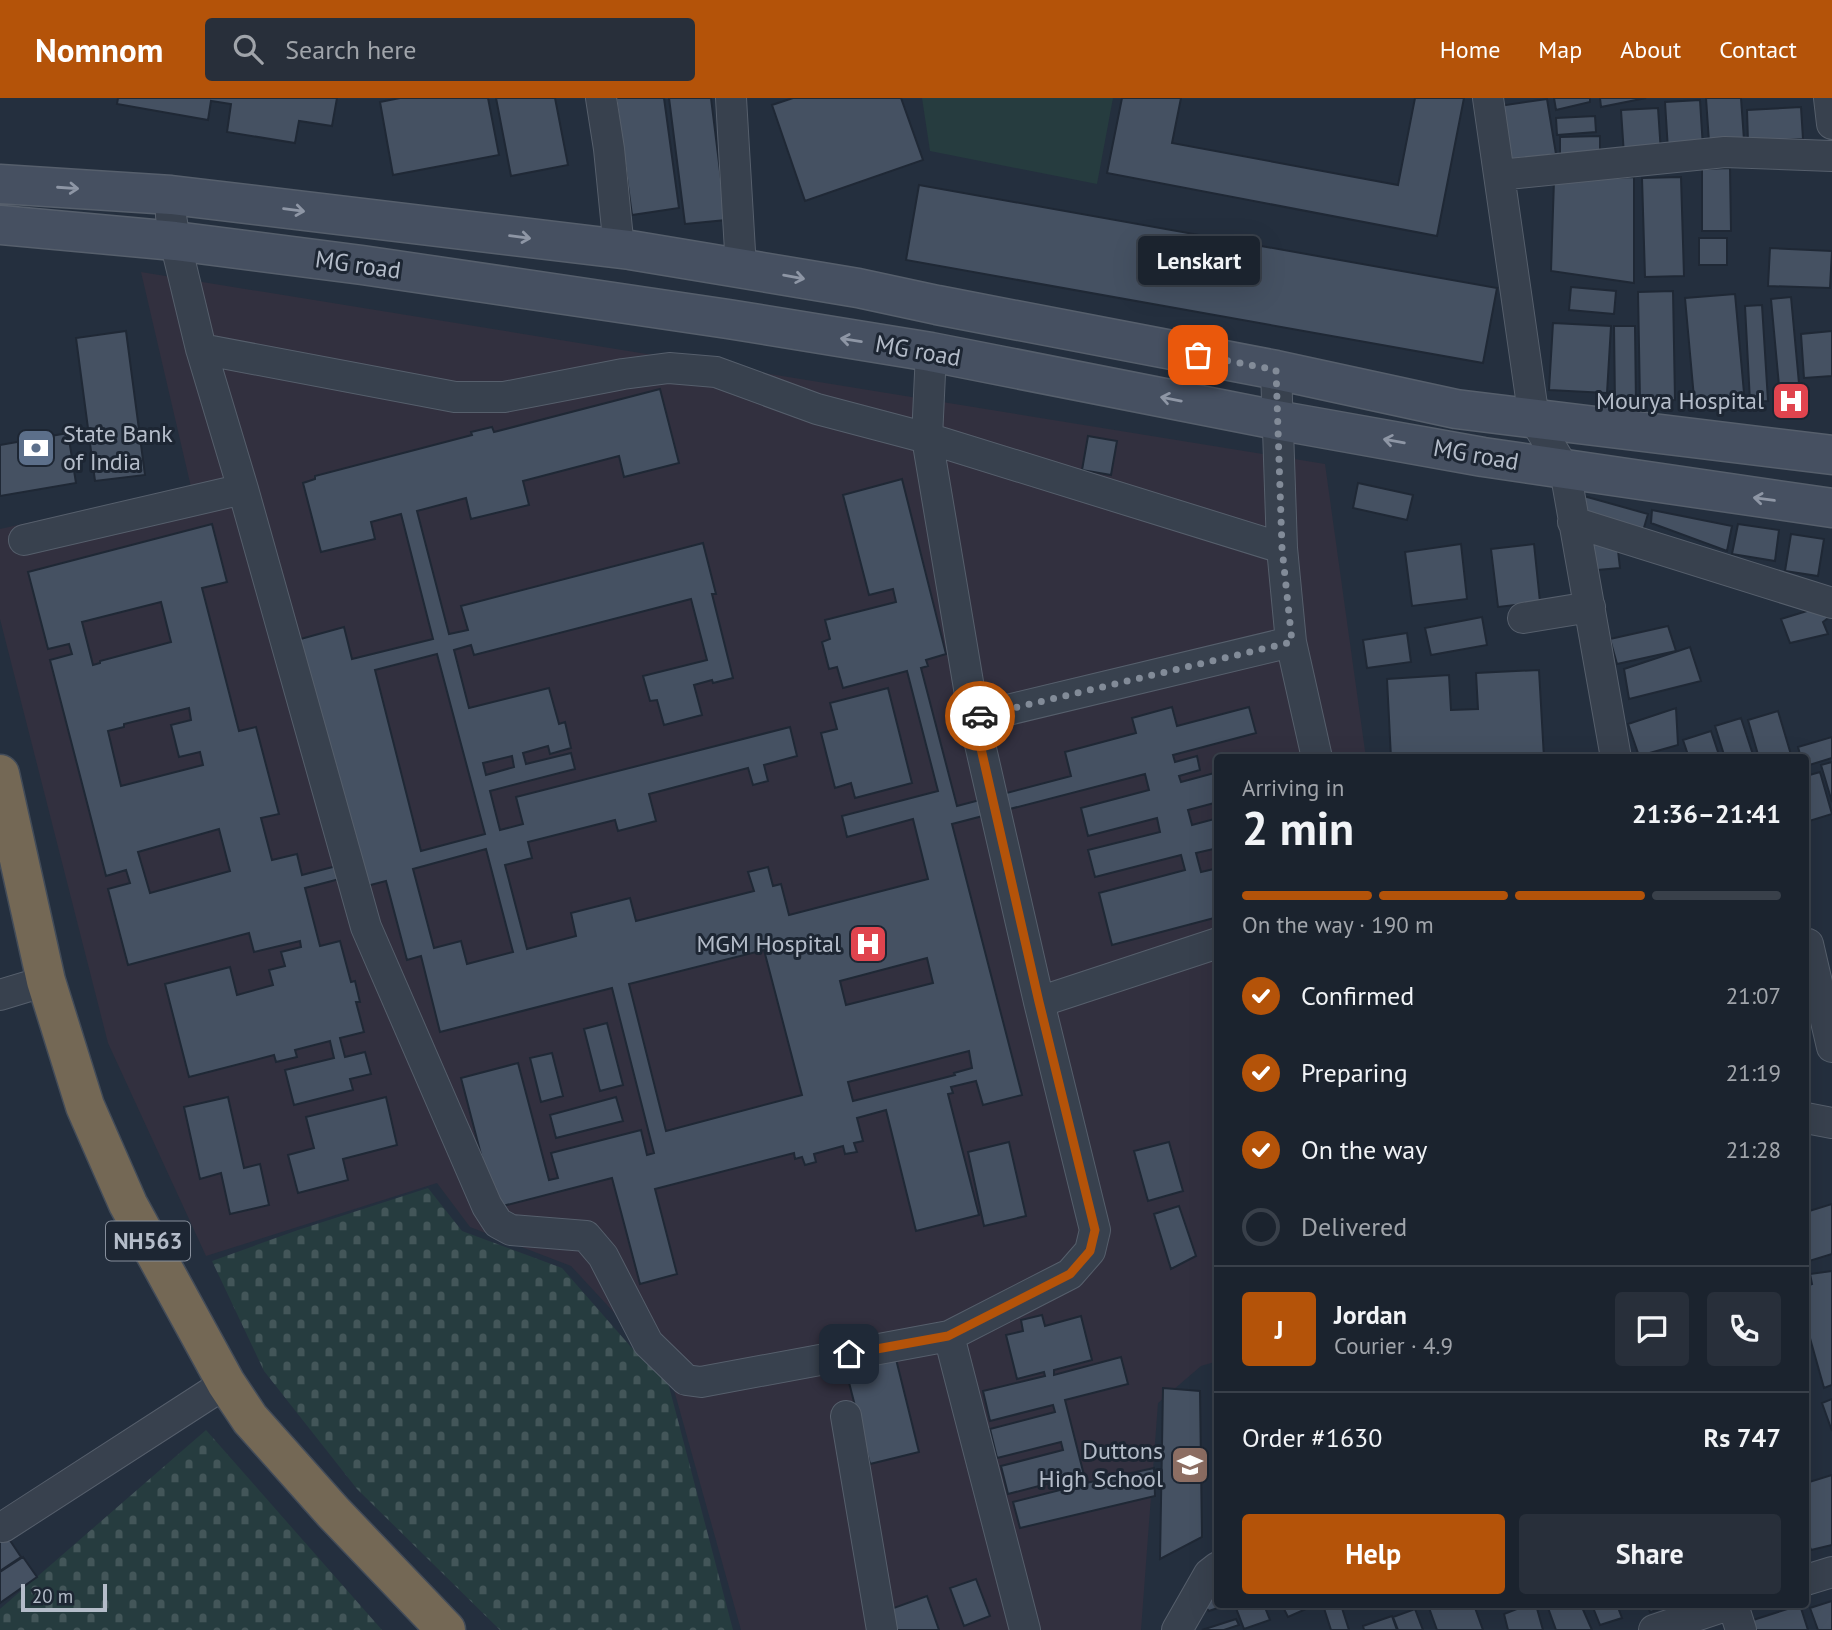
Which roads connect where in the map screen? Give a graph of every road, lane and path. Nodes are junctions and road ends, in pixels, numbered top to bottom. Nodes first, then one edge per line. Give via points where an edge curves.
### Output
1 (601, 98) edge
2 (731, 98) edge
3 (1488, 98) edge
4 (1829, 98) edge
5 (1832, 124) edge
6 (1832, 156) edge
7 (1499, 175) junction
8 (0, 184) edge
9 (171, 195) junction
10 (0, 225) edge
11 (175, 241) junction
12 (619, 249) junction
13 (741, 268) junction
14 (201, 349) junction
15 (930, 352) junction
16 (1276, 370) junction
17 (1534, 419) junction
18 (1276, 420) junction
19 (927, 438) junction
20 (1832, 454) edge
21 (1565, 470) junction
22 (243, 489) junction
23 (1832, 508) edge
24 (1573, 522) junction
25 (24, 540) dead end
26 (1282, 548) junction
27 (1832, 603) edge
28 (1590, 607) junction
29 (1523, 618) dead end
30 (1292, 642) junction
31 (974, 718) junction
32 (1316, 754) edge
33 (1615, 754) edge
34 (0, 774) edge
35 (8, 846) edge
36 (1815, 942) edge
37 (1214, 944) edge
38 (46, 981) junction
39 (0, 995) edge
40 (1039, 1002) junction
41 (1832, 1047) edge
42 (1809, 1118) edge
43 (1832, 1122) edge
44 (948, 1336) junction
45 (226, 1383) junction
46 (846, 1416) dead end
47 (3, 1527) dead end
48 (1214, 1570) edge
49 (1832, 1572) edge
50 (1809, 1579) edge
51 (1721, 1608) edge
52 (1731, 1608) edge
53 (446, 1630) edge
54 (882, 1630) edge
55 (1025, 1630) edge
56 (1177, 1630) edge
57 (1654, 1630) edge
58 (1741, 1630) edge

1 - 12 street
2 - 13 street
3 - 7 street
4 - 5 street
6 - 7 street via 1725,152
7 - 17 street
8 -> 9 main road, MG road
9 - 11 street
9 -> 12 main road, MG road
10 - 11 main road, MG road
11 - 14 street
15 -> 11 main road, MG road via 728,318
12 - 13 main road, MG road
13 -> 16 main road, MG road
14 - 19 street via 455,397 504,397 635,373 692,369 716,372 817,410
14 - 22 street
18 -> 15 main road, MG road
15 - 19 street
16 - 17 main road, MG road via 1456,409
16 - 18 street
17 - 20 main road, MG road
17 - 21 street
21 -> 18 main road, MG road
18 - 26 street
19 - 26 street
19 - 31 street
23 -> 21 main road, MG road
21 - 24 street
22 - 25 street
22 - 44 street via 366,928 498,1223 511,1230 586,1236 603,1256 648,1343 686,1380 701,1382
24 - 27 street
24 - 28 street
26 - 30 street
28 - 29 street
28 - 33 street
30 - 31 street
30 - 32 street
31 - 40 street
34 - 35 highway, NH563
35 - 38 highway, NH563
36 - 41 street
37 - 40 street
38 - 39 street
38 - 45 highway, NH563 via 85,1106 128,1204
40 - 44 street via 1095,1230 1090,1251 1070,1274
42 - 43 street
44 - 55 street
45 - 47 street
45 - 53 highway, NH563 via 250,1419
46 - 54 street
48 - 56 street
49 - 50 street
51 - 57 street
52 - 58 street

